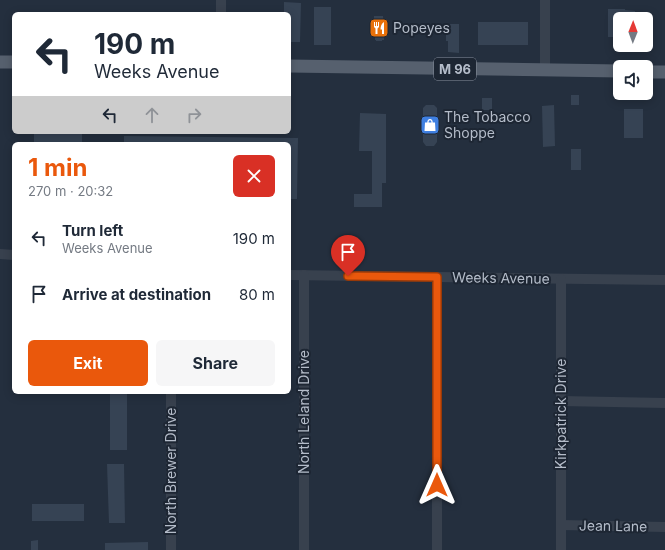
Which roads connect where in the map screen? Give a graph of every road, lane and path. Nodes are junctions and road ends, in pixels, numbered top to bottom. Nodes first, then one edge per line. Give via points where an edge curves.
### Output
1 (221, 0) edge
2 (545, 0) edge
3 (221, 12) edge
4 (0, 62) edge
5 (12, 62) edge
6 (291, 66) edge
7 (545, 70) junction
8 (613, 71) edge
9 (653, 72) edge
10 (665, 72) edge
11 (0, 254) edge
12 (12, 255) edge
13 (291, 275) edge
14 (304, 275) junction
15 (437, 277) junction
16 (562, 279) junction
17 (665, 280) edge
18 (171, 394) edge
19 (561, 401) junction
20 (665, 403) edge
21 (562, 525) junction
22 (665, 527) edge
23 (171, 550) edge
24 (304, 550) edge
25 (437, 550) edge
26 (561, 550) edge

1 - 3 street
2 - 7 street
4 - 5 main road
6 - 7 main road, M 96
7 - 8 main road, M 96
9 - 10 main road
11 - 12 street
13 - 14 street, Weeks Avenue
14 - 15 street, Weeks Avenue
14 - 24 street, North Leland Drive
15 - 16 street, Weeks Avenue
15 - 25 street
16 - 17 street, Weeks Avenue
16 - 19 street, Kirkpatrick Drive
18 - 23 street, North Brewer Drive
19 - 20 street
19 - 21 street, Kirkpatrick Drive
21 - 22 street, Jean Lane
21 - 26 street, Kirkpatrick Drive

